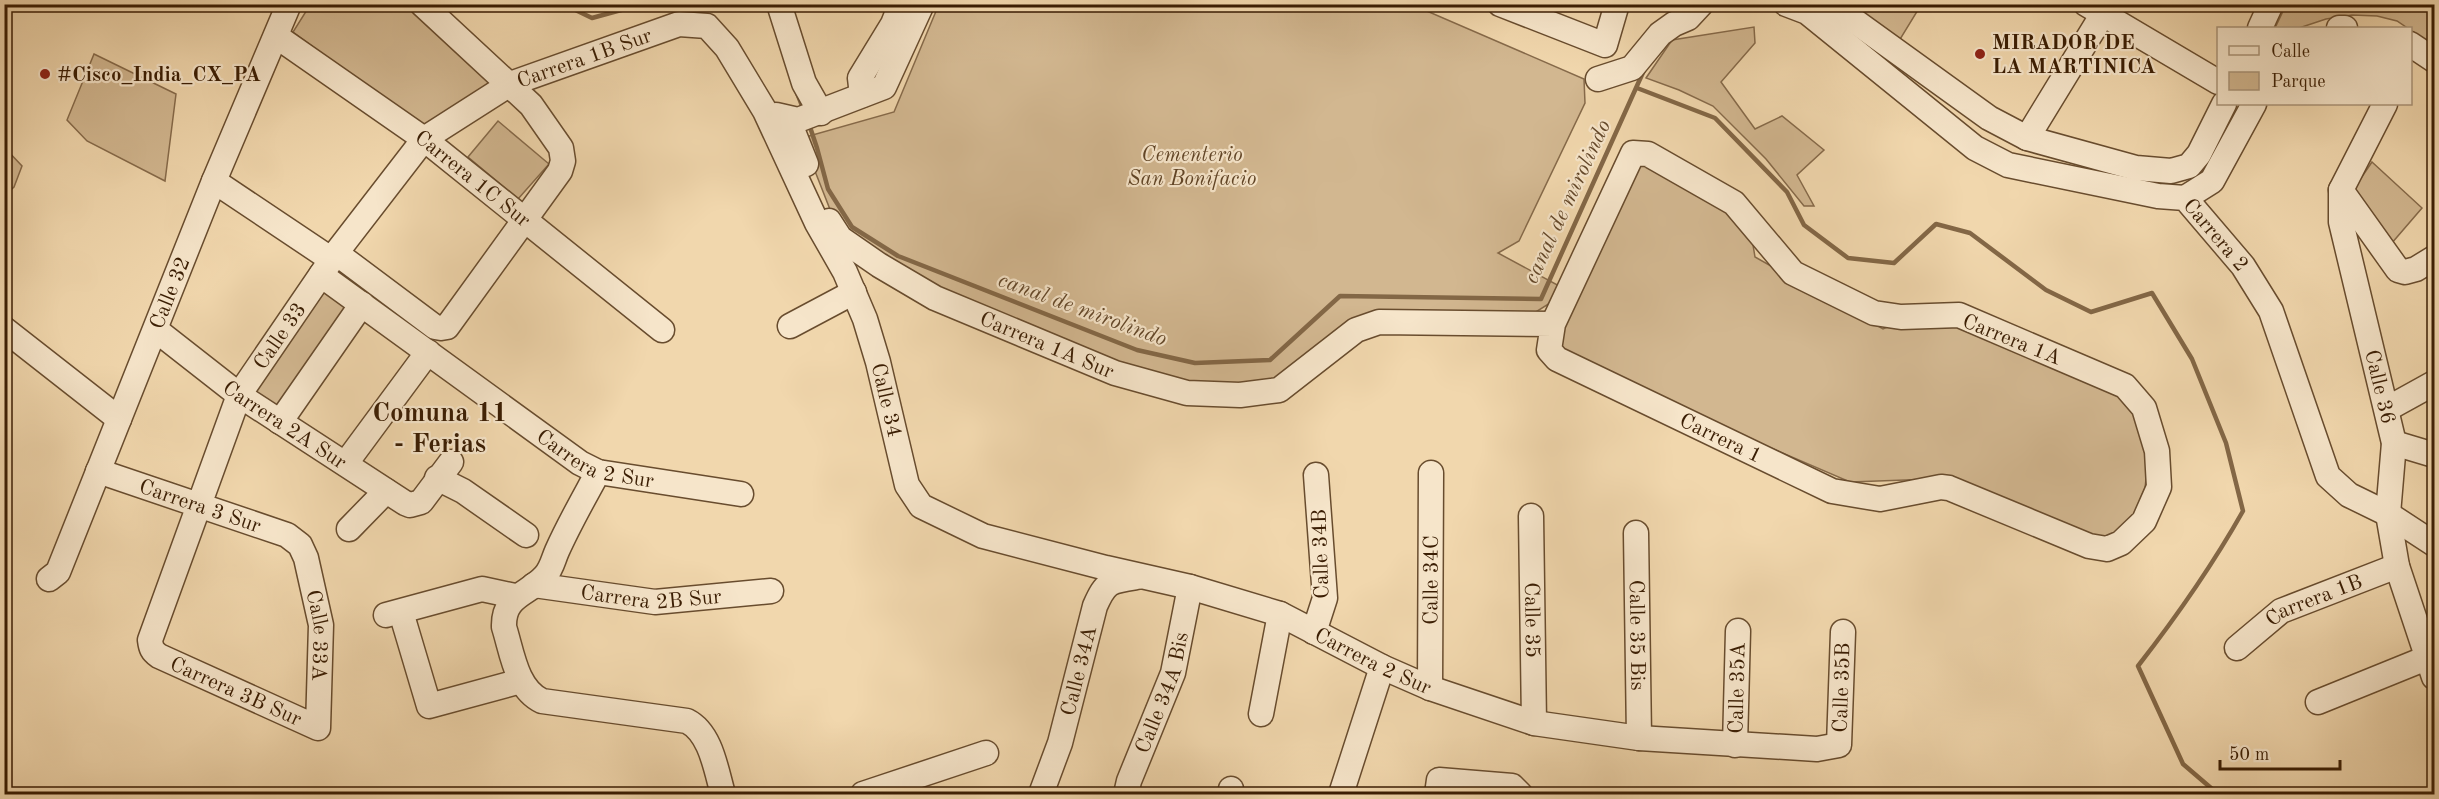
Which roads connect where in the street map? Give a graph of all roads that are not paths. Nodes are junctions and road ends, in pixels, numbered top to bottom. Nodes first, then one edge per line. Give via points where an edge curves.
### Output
1 (289, 4) edge
2 (422, 4) edge
3 (779, 4) edge
4 (901, 4) edge
5 (922, 4) edge
6 (1500, 4) edge
7 (1617, 4) edge
8 (1701, 4) edge
9 (1786, 4) edge
10 (1831, 4) edge
11 (2271, 4) edge
12 (2099, 8) edge
13 (2260, 27) edge
14 (276, 36) junction
15 (2412, 48) edge
16 (2434, 60) edge
17 (1598, 79) dead end
18 (2217, 81) edge
19 (510, 84) junction
20 (862, 95) junction
21 (2224, 105) edge
22 (2253, 105) edge
23 (2384, 105) edge
24 (765, 111) junction
25 (805, 117) junction
26 (2027, 138) junction
27 (424, 139) junction
28 (214, 181) junction
29 (2341, 190) junction
30 (2185, 198) junction
31 (524, 219) junction
32 (2434, 258) edge
33 (330, 263) junction
34 (854, 292) junction
35 (362, 304) junction
36 (1553, 324) junction
37 (790, 326) dead end
38 (4, 329) edge
39 (156, 330) junction
40 (662, 330) dead end
41 (428, 352) junction
42 (2434, 383) edge
43 (239, 395) junction
44 (2387, 409) junction
45 (119, 418) junction
46 (280, 422) junction
47 (2394, 443) junction
48 (2434, 455) edge
49 (346, 463) junction
50 (98, 471) junction
51 (598, 472) junction
52 (1431, 473) dead end
53 (1316, 475) dead end
54 (386, 490) junction
55 (741, 494) dead end
56 (198, 505) junction
57 (921, 506) joint
58 (2388, 514) junction
59 (1532, 516) dead end
60 (349, 530) dead end
61 (1636, 533) dead end
62 (526, 535) dead end
63 (2434, 544) edge
64 (300, 545) joint
65 (2089, 546) joint
66 (2397, 566) junction
67 (1142, 576) junction
68 (49, 579) dead end
69 (1190, 587) junction
70 (525, 591) junction
71 (771, 591) dead end
72 (1280, 614) junction
73 (1738, 631) dead end
74 (1314, 632) junction
75 (1843, 632) dead end
76 (2237, 648) dead end
77 (153, 652) joint
78 (2433, 663) edge
79 (1382, 667) junction
80 (523, 685) junction
81 (1430, 688) junction
82 (2318, 702) dead end
83 (1261, 714) dead end
84 (1534, 723) junction
85 (318, 728) joint
86 (1639, 738) junction
87 (1735, 745) junction
88 (1839, 745) joint
89 (986, 753) dead end
90 (1438, 787) edge
91 (1520, 794) edge
92 (723, 795) edge
93 (863, 795) edge
94 (1041, 795) edge
95 (1126, 795) edge
96 (1341, 795) edge

1 - 14 street, Calle 32
2 - 19 street, Carrera 1B Sur
3 - 25 street, Carrera 1A Sur via 804,83
4 - 20 street via 860,78
5 - 20 street via 884,87
6 - 7 street via 1605,45
8 - 17 street via 1688,18 1660,34 1632,68
9 - 30 street, Carrera 2 via 1807,12 1975,148 2008,165
10 - 26 street, Carrera 2 via 1989,118
11 - 13 street
12 - 18 street
12 - 26 street
14 - 27 street, Carrera 1C Sur
14 - 28 street, Calle 32
15 - 16 street
19 - 24 street, Carrera 1B Sur via 679,24 694,23 707,26 727,48
19 - 27 street, Calle 33
19 - 31 street via 531,105 561,148 563,161 560,171
20 - 25 street
21 - 26 street, Carrera 2 via 2199,154 2189,166 2170,171 2136,168
22 - 30 street via 2212,181
23 - 29 street, Calle 36
24 - 25 street
24 - 34 street, Carrera 1B Sur
25 - 36 street, Carrera 1A Sur via 826,218 840,238 935,298 1115,373 1187,393 1240,395 1279,390 1356,330 1379,322
27 - 31 street, Carrera 1C Sur
27 - 33 street, Calle 33
28 - 33 street, Carrera 2 Sur
28 - 39 street, Calle 32
29 - 32 street via 2398,270 2405,273
29 - 44 street, Calle 36 via 2341,222
30 - 58 street, Carrera 2 via 2243,266 2271,311 2328,476 2349,495
31 - 33 street, Carrera 2 Sur via 447,327 435,327
31 - 40 street, Carrera 1C Sur
33 - 35 street, Carrera 2 Sur
33 - 43 street, Calle 33
34 - 37 street
34 - 57 street, Calle 34 via 878,362 906,485
35 - 41 street, Carrera 2 Sur
35 - 46 street
36 - 65 street, Carrera 1 via 1549,350 1557,359 1832,491 1880,499 1949,488
36 - 65 street, Carrera 1A via 1633,153 1648,154 1734,203 1792,273 1874,313 1901,317 1959,315 2125,386 2144,408 2157,451 2159,487 2144,521 2121,543 2107,549
38 - 45 street
39 - 43 street, Carrera 2A Sur
39 - 45 street, Calle 32
41 - 49 street
41 - 51 street, Carrera 2 Sur via 580,463
42 - 44 street
43 - 46 street, Carrera 2A Sur
43 - 56 street, Calle 33
44 - 47 street, Calle 36
45 - 50 street, Calle 32
46 - 49 street, Carrera 2A Sur
47 - 48 street
47 - 58 street, Calle 36
49 - 54 street, Carrera 2A Sur
50 - 56 street, Carrera 3 Sur
50 - 68 street, Calle 32 via 58,572
51 - 55 street, Carrera 2 Sur
51 - 70 street via 551,568
52 - 81 street, Calle 34C
53 - 74 street, Calle 34B via 1325,598
54 - 60 street
54 - 62 street, Carrera 2A Sur via 410,505 421,502 444,470 464,490
56 - 64 street, Carrera 3 Sur via 287,535
56 - 77 street, Calle 33 via 150,639
57 - 67 street, Carrera 2 Sur via 983,536
58 - 63 street, Carrera 2
58 - 66 street, Calle 36
59 - 84 street, Calle 35
61 - 86 street, Calle 35 Bis
64 - 85 street, Calle 33A via 321,625
66 - 76 street, Carrera 1B via 2281,611
66 - 78 street, Calle 36
67 - 69 street, Carrera 2 Sur
67 - 94 street, Calle 34A via 1115,581 1103,588 1060,743
69 - 72 street, Carrera 2 Sur
69 - 95 street, Calle 34A Bis via 1173,673
70 - 71 street, Carrera 2B Sur via 655,602
70 - 80 street via 507,609 504,627
70 - 80 street, Carrera 2B Sur via 483,589 394,613 429,706
72 - 74 street, Carrera 2 Sur
72 - 83 street
73 - 87 street, Calle 35A
74 - 79 street, Carrera 2 Sur
75 - 88 street, Calle 35B
77 - 85 street, Carrera 3B Sur
78 - 82 street
79 - 81 street, Carrera 2 Sur
79 - 96 street
80 - 92 street via 533,697 554,704 695,724 715,764
81 - 84 street, Carrera 2 Sur
84 - 86 street, Carrera 2 Sur
86 - 87 street, Carrera 2 Sur
87 - 88 street, Carrera 2 Sur via 1817,749
89 - 93 street
90 - 91 street via 1512,786

